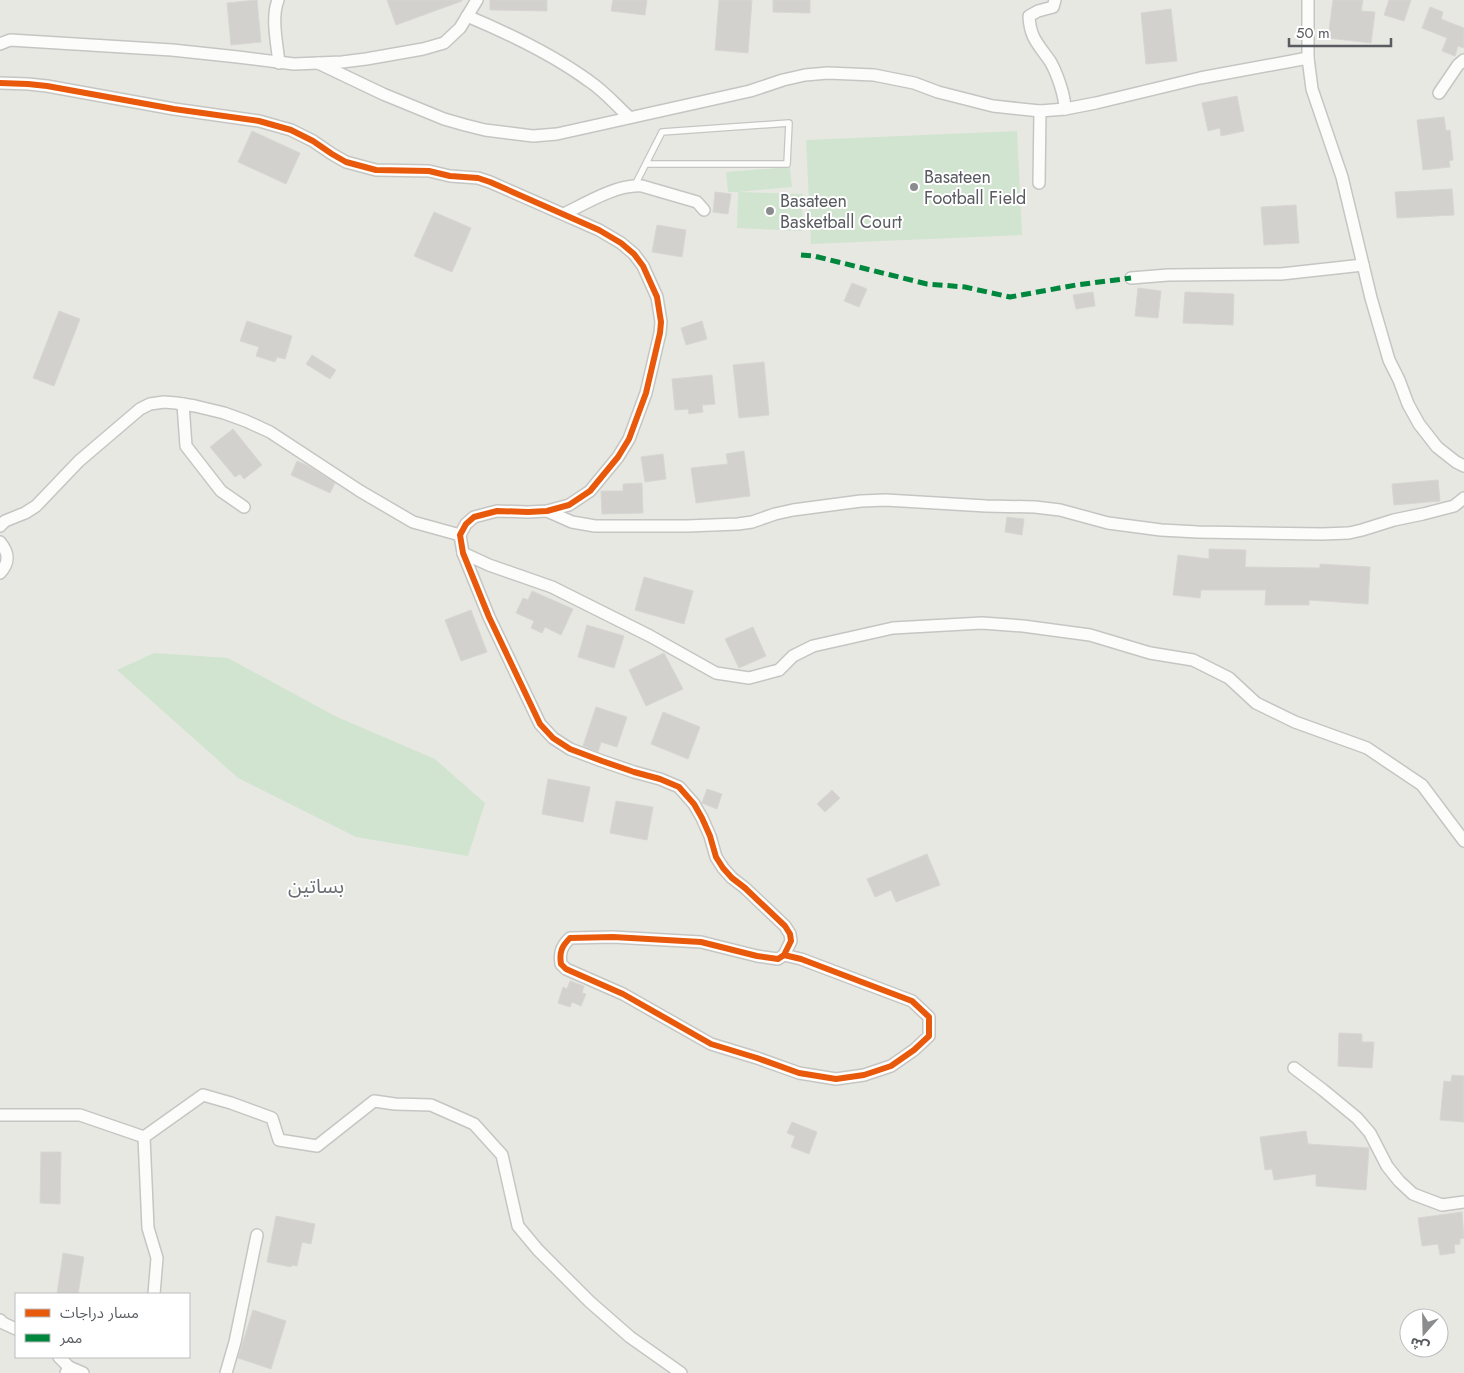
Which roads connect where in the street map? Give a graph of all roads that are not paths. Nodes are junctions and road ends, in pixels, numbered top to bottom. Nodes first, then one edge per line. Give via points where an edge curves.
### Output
1 (278, 0) edge
2 (477, 0) edge
3 (1055, 0) edge
4 (1308, 0) edge
5 (467, 16) junction
6 (0, 44) edge
7 (1308, 58) junction
8 (1464, 60) edge
9 (279, 62) junction
10 (318, 63) junction
11 (0, 83) edge
12 (1440, 93) dead end
13 (1065, 109) junction
14 (1040, 111) junction
15 (629, 117) junction
16 (646, 164) junction
17 (1039, 183) dead end
18 (635, 185) junction
19 (704, 210) dead end
20 (564, 214) junction
21 (1363, 265) junction
22 (1131, 278) dead end
23 (183, 404) junction
24 (1464, 466) edge
25 (1464, 498) edge
26 (244, 507) dead end
27 (546, 511) junction
28 (0, 526) edge
29 (460, 534) junction
30 (0, 542) edge
31 (463, 553) junction
32 (0, 573) edge
33 (1464, 841) edge
34 (784, 955) junction
35 (1294, 1068) dead end
36 (0, 1115) edge
37 (144, 1137) junction
38 (1464, 1202) edge
39 (257, 1235) dead end
40 (154, 1293) edge
41 (0, 1320) edge
42 (15, 1329) edge
43 (60, 1358) edge
44 (68, 1370) edge
45 (83, 1373) edge
46 (226, 1373) edge
47 (681, 1373) edge

1 - 9 street via 275,20
2 - 5 street
3 - 13 street via 1052,7 1029,16 1030,30 1051,63 1065,99
4 - 7 street
5 - 10 street via 444,43 366,59
5 - 15 street via 534,47 590,81
6 - 9 street via 10,40 103,45
7 - 13 street via 1210,76
7 - 21 street via 1312,89 1342,177
8 - 12 street
9 - 10 street
10 - 15 street via 444,119 485,130 533,136
11 - 20 street via 47,86 259,121 292,130 346,162 376,170 429,171 478,178
13 - 14 street
14 - 15 street via 969,100 894,79 828,73 783,80 750,91
14 - 17 street
16 - 16 lane via 662,132 789,123 787,164
16 - 18 lane
18 - 19 street via 697,202
18 - 20 street via 608,192
20 - 27 street via 599,230 634,254 657,297 661,322 646,393 629,439 590,491 569,505
21 - 22 street via 1281,274
21 - 24 street via 1389,360 1408,404 1437,447
23 - 26 street via 186,446 221,491
23 - 28 street via 164,402 140,409 79,461 36,506
23 - 29 street via 224,412 270,432 413,522
25 - 27 street via 1454,506 1362,530 1322,534 1161,530 1108,523 1035,507 886,500 793,510 738,524 687,526 595,526 572,522
27 - 29 street via 483,514 474,517
29 - 31 street
30 - 32 street via 8,554 8,561
31 - 33 street via 552,587 716,672 749,678 779,670 793,656 813,646 893,628 982,623 1090,634 1150,653 1192,660 1229,678 1256,703 1295,722 1367,748 1422,785
31 - 34 street via 489,617 540,724 553,738 570,748 679,787 702,818 723,868 785,926 791,941
34 - 34 street via 778,959 771,958 701,942 591,937 570,938 559,955 566,969 623,994 711,1044 799,1073 836,1079 864,1075 891,1066 929,1036 929,1017 912,1001
35 - 38 street via 1357,1118 1370,1133 1387,1166 1413,1194 1442,1205
36 - 37 street via 80,1115
37 - 40 street via 148,1228 157,1258
37 - 47 street via 203,1095 272,1118 279,1140 317,1146 374,1101 440,1109 474,1124 502,1155 518,1226 538,1250 630,1337
39 - 46 street
41 - 42 street
43 - 44 street
44 - 45 street

